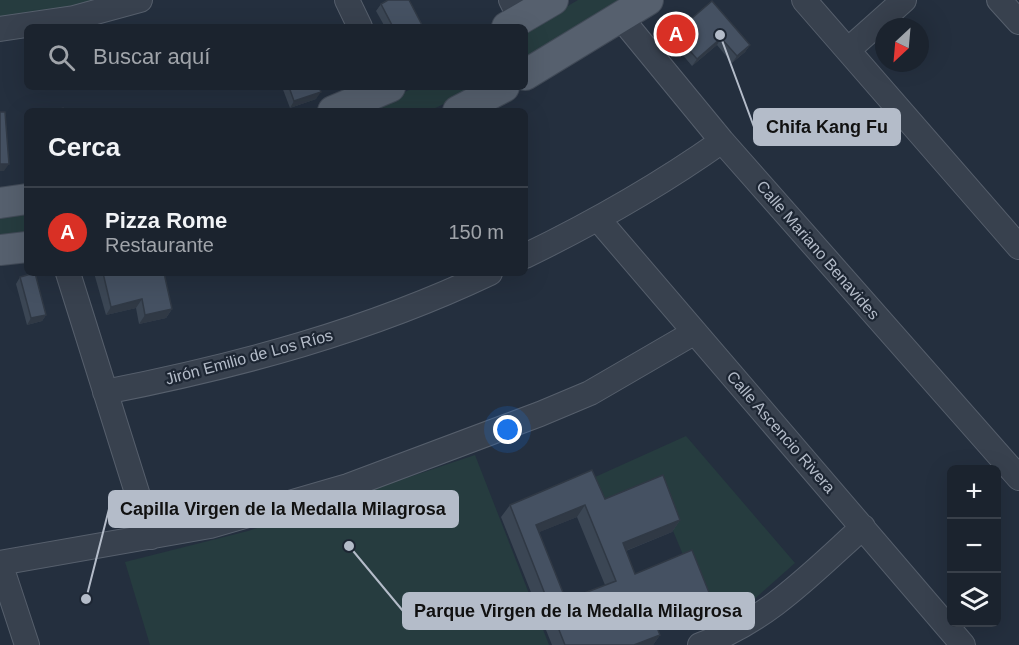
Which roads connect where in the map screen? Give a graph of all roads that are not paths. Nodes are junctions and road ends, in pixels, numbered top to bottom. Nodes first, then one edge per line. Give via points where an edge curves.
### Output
1 (140, 0) edge
2 (347, 0) edge
3 (554, 0) edge
4 (648, 0) edge
5 (804, 0) edge
6 (904, 0) edge
7 (999, 0) edge
8 (513, 16) edge
9 (621, 18) junction
10 (1019, 22) edge
11 (34, 24) edge
12 (359, 24) edge
13 (24, 25) edge
14 (0, 29) edge
15 (848, 50) junction
16 (528, 73) edge
17 (383, 90) edge
18 (498, 90) edge
19 (340, 108) edge
20 (464, 108) edge
21 (722, 141) junction
22 (24, 199) edge
23 (0, 203) edge
24 (598, 219) junction
25 (24, 247) edge
26 (1019, 247) edge
27 (0, 250) edge
28 (528, 254) edge
29 (69, 276) edge
30 (482, 276) edge
31 (695, 332) junction
32 (105, 392) junction
33 (1019, 478) edge
34 (863, 527) junction
35 (151, 537) junction
36 (0, 563) edge
37 (27, 645) edge
38 (700, 645) edge
39 (963, 645) edge

1 - 11 street via 74,18
2 - 12 street
3 - 8 main road
4 - 9 main road
5 - 15 street
6 - 15 street
7 - 10 street
9 - 16 main road
9 - 21 street, Calle Mariano Benavides
13 - 14 street
15 - 26 street
17 - 19 main road
18 - 20 main road
21 - 24 street
21 - 33 street, Calle Mariano Benavides
22 - 23 main road
24 - 28 street
24 - 31 street, Calle Ascencio Rivera
25 - 27 main road
29 - 32 street
30 - 32 street, Jirón Emilio de Los Ríos via 285,351
31 - 34 street, Calle Ascencio Rivera
31 - 35 street via 590,393 470,443 348,486 210,526
32 - 35 street
34 - 38 street via 767,612
34 - 39 street, Calle Ascencio Rivera
35 - 36 street
36 - 37 street

